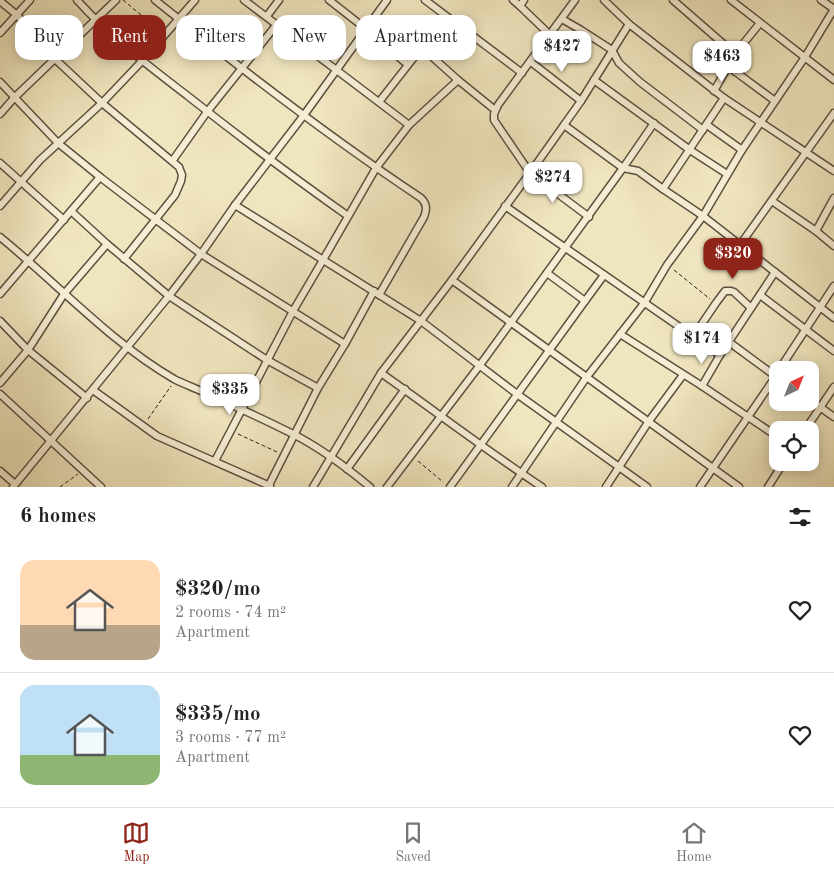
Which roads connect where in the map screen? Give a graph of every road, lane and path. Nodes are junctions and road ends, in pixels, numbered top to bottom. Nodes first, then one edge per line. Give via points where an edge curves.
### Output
1 (30, 0) edge
2 (77, 0) edge
3 (116, 0) edge
4 (123, 0) edge
5 (155, 0) edge
6 (195, 0) edge
7 (244, 0) edge
8 (279, 0) edge
9 (329, 0) edge
10 (387, 0) edge
11 (425, 0) edge
12 (513, 0) edge
13 (524, 0) edge
14 (575, 0) edge
15 (604, 0) edge
16 (673, 0) edge
17 (731, 0) edge
18 (821, 0) edge
19 (0, 1) edge
20 (520, 6) junction
21 (834, 9) edge
22 (16, 15) joint
23 (102, 15) edge
24 (142, 15) edge
25 (182, 15) edge
26 (376, 15) edge
27 (15, 16) edge
28 (267, 16) junction
29 (176, 17) edge
30 (93, 18) edge
31 (562, 19) junction
32 (176, 21) edge
33 (273, 21) edge
34 (356, 21) edge
35 (760, 23) junction
36 (93, 24) edge
37 (629, 24) junction
38 (273, 29) edge
39 (0, 33) edge
40 (83, 33) edge
41 (166, 33) edge
42 (550, 35) junction
43 (356, 43) edge
44 (612, 50) junction
45 (735, 54) junction
46 (805, 56) junction
47 (54, 60) edge
48 (56, 60) edge
49 (230, 60) edge
50 (323, 60) edge
51 (402, 60) edge
52 (142, 61) joint
53 (530, 62) junction
54 (407, 64) junction
55 (729, 67) junction
56 (242, 69) junction
57 (336, 70) junction
58 (522, 73) junction
59 (458, 80) junction
60 (594, 80) junction
61 (834, 80) edge
62 (0, 82) edge
63 (714, 91) junction
64 (14, 98) junction
65 (724, 98) junction
66 (581, 101) junction
67 (775, 101) junction
68 (379, 102) junction
69 (102, 103) junction
70 (496, 110) junction
71 (207, 112) junction
72 (834, 113) edge
73 (0, 114) edge
74 (304, 115) junction
75 (760, 122) junction
76 (654, 124) junction
77 (409, 125) junction
78 (564, 125) junction
79 (705, 127) junction
80 (58, 143) junction
81 (690, 150) junction
82 (742, 150) junction
83 (807, 153) junction
84 (173, 160) junction
85 (270, 160) junction
86 (0, 163) edge
87 (376, 168) junction
88 (624, 168) junction
89 (834, 171) edge
90 (530, 173) junction
91 (728, 174) junction
92 (100, 177) junction
93 (21, 181) junction
94 (663, 189) junction
95 (834, 198) edge
96 (772, 201) junction
97 (235, 205) junction
98 (0, 206) edge
99 (505, 206) junction
100 (71, 211) junction
101 (348, 216) junction
102 (703, 216) junction
103 (589, 217) junction
104 (64, 220) junction
105 (156, 220) junction
106 (816, 231) junction
107 (0, 237) edge
108 (107, 244) junction
109 (740, 245) junction
110 (834, 246) edge
111 (565, 248) junction
112 (201, 254) junction
113 (124, 259) junction
114 (29, 260) junction
115 (323, 260) junction
116 (667, 265) junction
117 (775, 272) junction
118 (547, 273) junction
119 (604, 274) junction
120 (452, 280) junction
121 (834, 286) edge
122 (377, 293) junction
123 (0, 294) edge
124 (64, 294) junction
125 (760, 295) junction
126 (169, 296) junction
127 (585, 302) junction
128 (645, 302) junction
129 (716, 303) junction
130 (820, 306) junction
131 (751, 308) junction
132 (292, 311) junction
133 (834, 318) edge
134 (0, 320) edge
135 (421, 320) junction
136 (511, 323) junction
137 (806, 331) junction
138 (620, 334) junction
139 (694, 337) junction
140 (729, 342) junction
141 (345, 344) junction
142 (128, 347) junction
143 (28, 350) junction
144 (548, 351) junction
145 (834, 351) edge
146 (720, 355) junction
147 (267, 360) junction
148 (786, 361) edge
149 (480, 366) junction
150 (769, 369) edge
151 (381, 373) junction
152 (683, 374) junction
153 (586, 378) junction
154 (176, 380) junction
155 (0, 383) edge
156 (702, 386) junction
157 (769, 386) edge
158 (834, 387) edge
159 (318, 388) junction
160 (404, 389) junction
161 (93, 390) junction
162 (0, 394) edge
163 (517, 394) junction
164 (87, 398) junction
165 (820, 407) junction
166 (242, 410) junction
167 (442, 415) junction
168 (749, 417) junction
169 (834, 417) edge
170 (811, 421) edge
171 (649, 422) junction
172 (556, 423) junction
173 (143, 426) junction
174 (230, 430) junction
175 (769, 431) edge
176 (294, 434) junction
177 (50, 440) junction
178 (480, 445) junction
179 (284, 455) junction
180 (411, 455) junction
181 (330, 457) junction
182 (215, 461) junction
183 (620, 467) junction
184 (348, 468) junction
185 (713, 468) junction
186 (0, 471) edge
187 (83, 471) junction
188 (778, 471) edge
189 (522, 474) junction
190 (14, 486) edge
191 (269, 486) edge
192 (60, 487) edge
193 (101, 487) edge
194 (313, 487) edge
195 (370, 487) edge
196 (387, 487) edge
197 (450, 487) edge
198 (512, 487) edge
199 (542, 487) edge
200 (606, 487) edge
201 (647, 487) edge
202 (700, 487) edge
203 (739, 487) edge
204 (768, 487) edge

1 - 22 street
2 - 30 street
3 - 23 street
4 - 24 path
5 - 29 street
6 - 25 street
7 - 28 street
8 - 28 street
9 - 34 street
10 - 26 street
11 - 58 street
12 - 20 street
13 - 20 street
14 - 31 street
15 - 37 street
16 - 45 street
17 - 35 street
18 - 21 street
19 - 22 street
20 - 42 street
21 - 46 street
27 - 39 street
28 - 33 street
31 - 42 street
31 - 44 street
32 - 41 street
35 - 45 street
35 - 46 street
36 - 40 street
37 - 44 street
37 - 63 street
38 - 56 street
42 - 53 street
43 - 57 street
44 - 60 street
44 - 79 street via 619,63 640,82
45 - 55 street
46 - 61 street
46 - 67 street
47 - 64 street
48 - 69 street
49 - 56 street
50 - 57 street
51 - 54 street
52 - 69 street
52 - 71 street
53 - 58 street
53 - 66 street
54 - 59 street via 416,53 424,51
54 - 68 street
55 - 63 street
55 - 67 street
56 - 71 street
56 - 74 street
57 - 68 street
57 - 74 street
58 - 70 street
59 - 70 street
59 - 77 street
60 - 66 street
60 - 76 street
62 - 64 street
63 - 65 street
64 - 73 street
64 - 80 street
65 - 75 street
65 - 79 street
66 - 78 street
67 - 75 street
68 - 77 street
69 - 80 street
69 - 84 street
70 - 90 street via 494,120 498,128
71 - 84 street
71 - 85 street
72 - 83 street
74 - 85 street
74 - 87 street
75 - 82 street
75 - 83 street
76 - 81 street
76 - 88 street
77 - 87 street
78 - 88 street
78 - 90 street
79 - 81 street
79 - 82 street
80 - 92 street
80 - 93 street
81 - 91 street
81 - 94 street
82 - 91 street
83 - 89 street
83 - 96 street
84 - 105 street via 182,174 180,187
85 - 97 street
85 - 101 street
86 - 93 street
87 - 101 street
87 - 122 street via 421,198 426,207 424,217
88 - 94 street via 638,171
88 - 103 street
90 - 99 street
90 - 103 street
91 - 102 street
92 - 100 street
92 - 105 street
93 - 98 street
93 - 104 street
94 - 102 street
95 - 106 street
96 - 106 street
96 - 109 street
97 - 112 street
97 - 115 street
99 - 111 street
99 - 120 street
100 - 104 street
100 - 108 street
101 - 115 street
102 - 109 street
102 - 116 street
103 - 111 street
104 - 114 street
105 - 112 street
105 - 113 street
106 - 110 street
107 - 114 street
108 - 113 street
108 - 124 street
109 - 117 street
111 - 118 street
111 - 119 street
112 - 126 street
112 - 132 street
113 - 126 street
114 - 123 street
114 - 124 street
115 - 122 street
115 - 132 street
116 - 128 street
116 - 129 path
117 - 125 street
117 - 130 street
118 - 127 street
118 - 136 street
119 - 127 street
119 - 128 street
120 - 135 street
120 - 136 street
121 - 130 street
122 - 135 street
122 - 141 street
124 - 142 street
124 - 143 street
125 - 131 street
125 - 137 street
126 - 142 street
126 - 147 street
127 - 144 street
128 - 138 street
128 - 139 street
129 - 131 street via 722,294 731,290
129 - 139 street
130 - 133 street
130 - 137 street
131 - 140 street
132 - 141 street
132 - 147 street
134 - 143 street
135 - 149 street
135 - 151 street
136 - 144 street
136 - 149 street
137 - 145 street
137 - 148 street
138 - 152 street
138 - 153 street
139 - 146 street
140 - 146 street
140 - 150 street
141 - 159 street
142 - 154 street
142 - 161 street
143 - 155 street
143 - 164 street
144 - 153 street
144 - 163 street
146 - 156 street
147 - 159 street
147 - 166 street
149 - 163 street
149 - 167 street
151 - 160 street
151 - 181 street
152 - 156 street
152 - 171 street
153 - 171 street
153 - 172 street
154 - 166 street
154 - 173 path
156 - 168 street
157 - 168 street
158 - 165 street
159 - 176 street
160 - 167 street
160 - 184 street
161 - 164 street
161 - 173 street
162 - 177 street
163 - 172 street
163 - 178 street
164 - 177 street
165 - 169 street
165 - 170 street
166 - 174 street
166 - 176 street
167 - 178 street
167 - 180 street
168 - 175 street
168 - 185 street
171 - 183 street
171 - 185 street
172 - 183 street
172 - 189 street
173 - 182 street via 157,436
174 - 179 path
174 - 182 street
176 - 179 street
176 - 181 street
177 - 187 street
177 - 190 street
178 - 189 street
178 - 197 street
179 - 191 street
180 - 196 street
180 - 197 path
181 - 184 street
181 - 194 street
182 - 191 street
183 - 200 street
183 - 201 street
184 - 195 street
185 - 202 street
185 - 203 street
186 - 190 street
187 - 192 path
187 - 193 street
188 - 204 street
189 - 198 street
189 - 199 street

